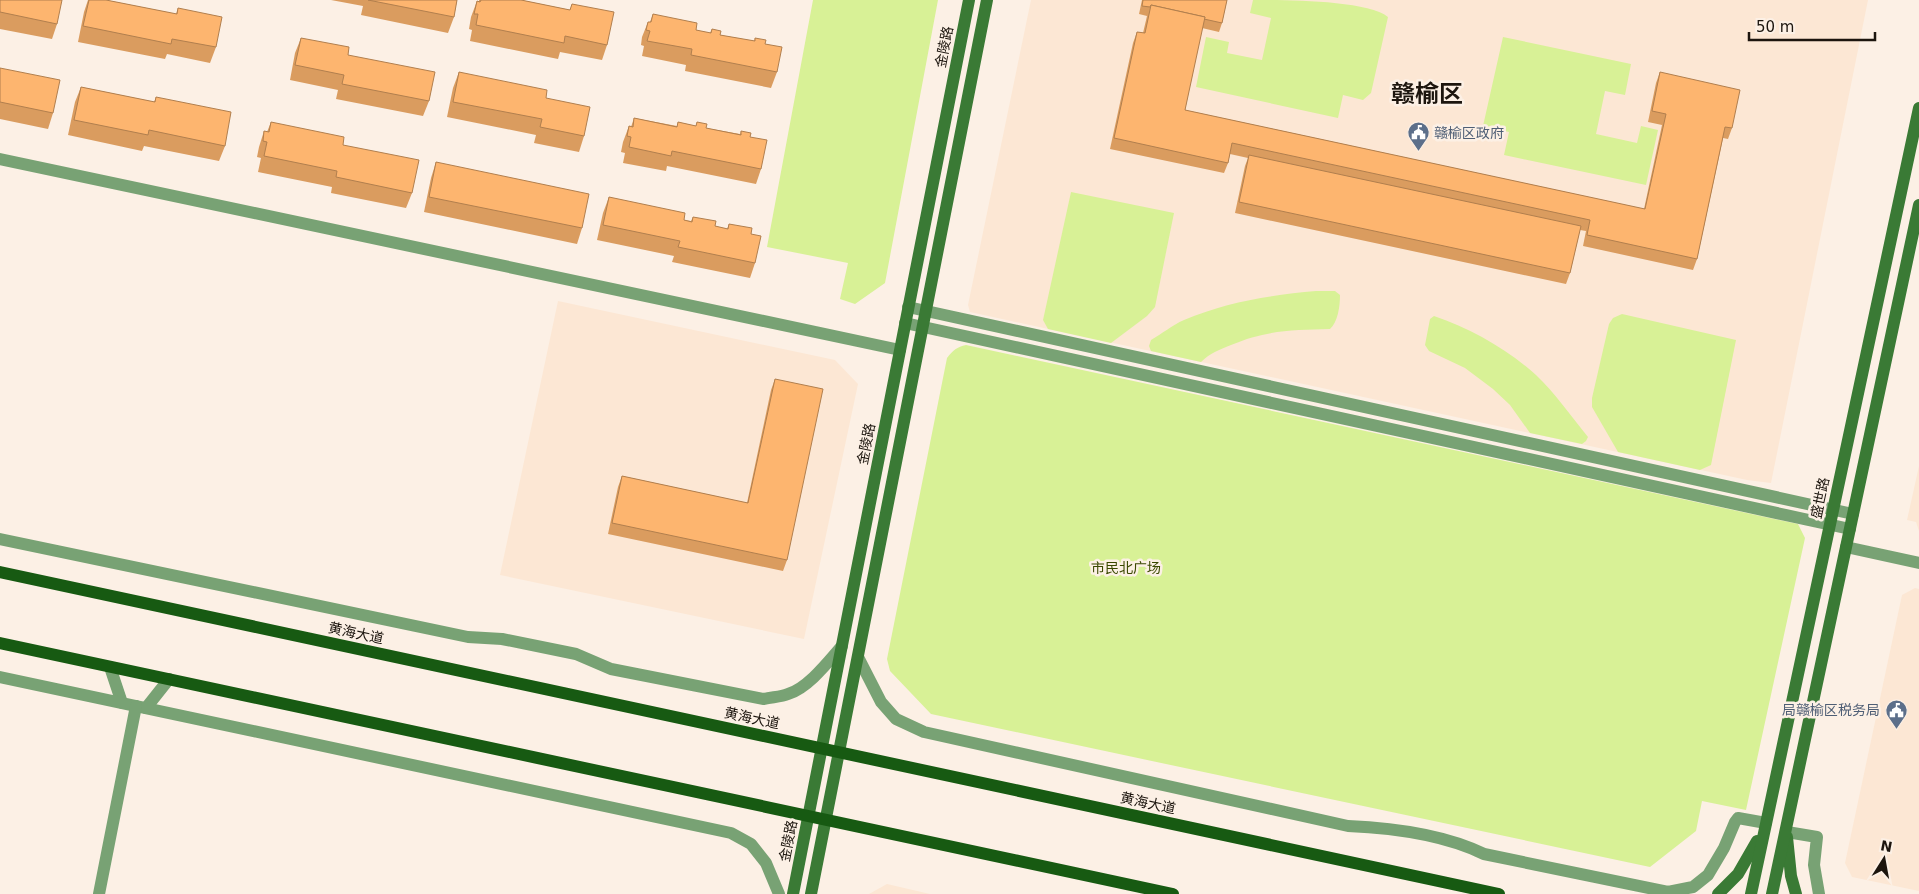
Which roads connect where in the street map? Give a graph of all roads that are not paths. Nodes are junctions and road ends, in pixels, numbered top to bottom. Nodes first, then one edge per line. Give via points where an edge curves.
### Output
1 (969, 0) edge
2 (987, 0) edge
3 (1919, 108) edge
4 (0, 159) edge
5 (1919, 205) edge
6 (908, 307) junction
7 (926, 311) junction
8 (905, 323) junction
9 (923, 327) junction
10 (900, 350) junction
11 (1833, 509) junction
12 (1853, 514) junction
13 (1830, 524) junction
14 (1850, 529) junction
15 (0, 539) edge
16 (1846, 547) junction
17 (1919, 563) edge
18 (0, 572) edge
19 (0, 643) edge
20 (842, 646) junction
21 (858, 657) junction
22 (110, 667) junction
23 (0, 677) edge
24 (168, 679) junction
25 (122, 703) junction
26 (141, 707) junction
27 (822, 748) junction
28 (839, 752) junction
29 (808, 816) junction
30 (826, 820) junction
31 (1766, 823) junction
32 (1787, 828) junction
33 (99, 894) edge
34 (779, 894) edge
35 (793, 894) edge
36 (811, 894) edge
37 (1173, 894) edge
38 (1498, 894) edge
39 (1718, 894) edge
40 (1751, 894) edge
41 (1772, 894) edge
42 (1796, 894) edge
43 (1819, 894) edge

1 - 6 street, 金陵路
2 - 7 street
3 - 11 street, 盛世路
4 - 10 street
5 - 12 street
6 - 7 street
6 - 8 street, 金陵路
7 - 9 street
7 - 11 street
8 - 9 street
8 - 10 street, 金陵路
9 - 13 street
9 - 21 street
10 - 20 street, 金陵路
11 - 12 street
11 - 13 street, 盛世路
12 - 14 street
13 - 14 street
13 - 31 street, 盛世路
14 - 16 street
15 - 20 street via 468,637 502,639 576,654 611,669 764,698 789,694 800,688
16 - 17 street
16 - 32 street
18 - 27 main road, 黄海大道
19 - 22 main road
20 - 27 street, 金陵路
21 - 28 street
21 - 31 street via 881,702 896,719 924,732 1348,826 1388,828 1464,844 1484,854 1668,892 1693,886 1708,875 1738,818
22 - 24 main road
22 - 25 street
23 - 25 street
24 - 26 street
24 - 29 main road
25 - 26 street
26 - 33 street
26 - 34 street via 731,833 750,844 766,863
27 - 28 main road, 黄海大道
27 - 29 street, 金陵路
28 - 30 street
28 - 38 main road, 黄海大道
29 - 30 main road
29 - 35 street, 金陵路
30 - 36 street
30 - 37 main road
31 - 39 street via 1738,874
31 - 40 street, 盛世路
32 - 41 street
32 - 42 street via 1790,876
32 - 43 street via 1817,837 1814,865

